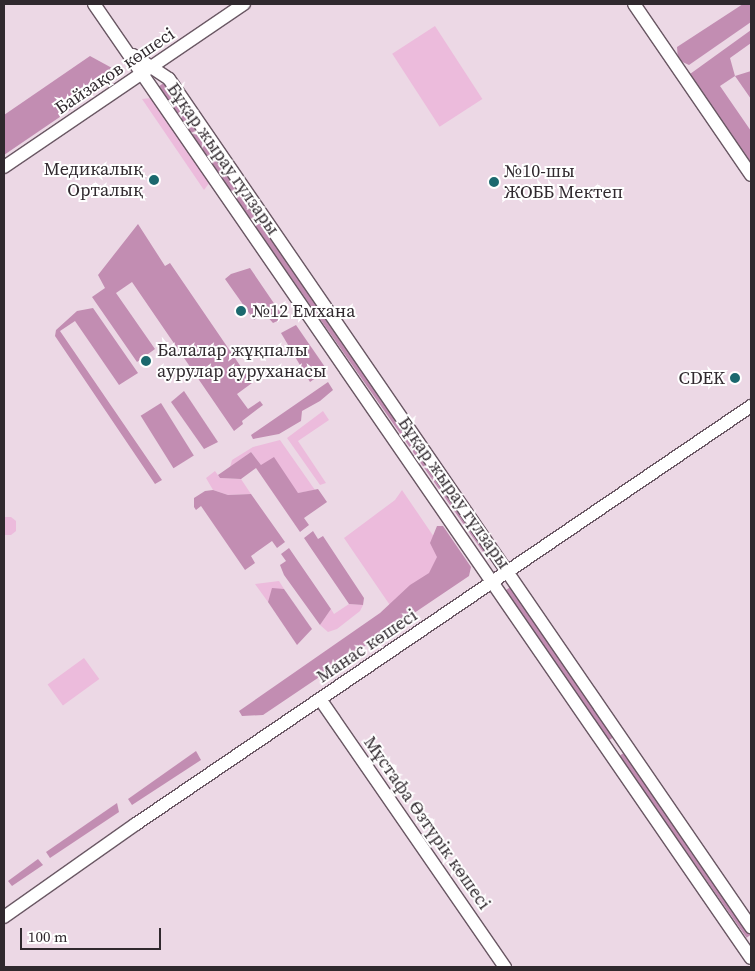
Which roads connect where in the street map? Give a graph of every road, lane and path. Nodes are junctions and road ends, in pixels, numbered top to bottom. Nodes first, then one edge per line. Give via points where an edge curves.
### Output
1 (94, 4) edge
2 (244, 4) edge
3 (634, 4) edge
4 (147, 71) junction
5 (4, 167) edge
6 (751, 175) edge
7 (751, 406) edge
8 (509, 571) junction
9 (494, 581) junction
10 (320, 699) junction
11 (4, 917) edge
12 (751, 927) edge
13 (751, 958) edge
14 (505, 967) edge

1 - 4 street, Бұқар жырау гүлзары via 125,49
2 - 4 street, Байзақов көшесі
3 - 6 street
4 - 5 street, Байзақов көшесі
4 - 8 street, Бұқар жырау гүлзары via 168,79
4 - 9 street, Бұқар жырау гүлзары
7 - 8 street, Манас көшесі
8 - 9 street, Манас көшесі
8 - 12 street, Бұқар жырау гүлзары
9 - 10 street, Манас көшесі
9 - 13 street, Бұқар жырау гүлзары
10 - 11 street, Манас көшесі
10 - 14 street, Мұстафа Өзтүрік көшесі

